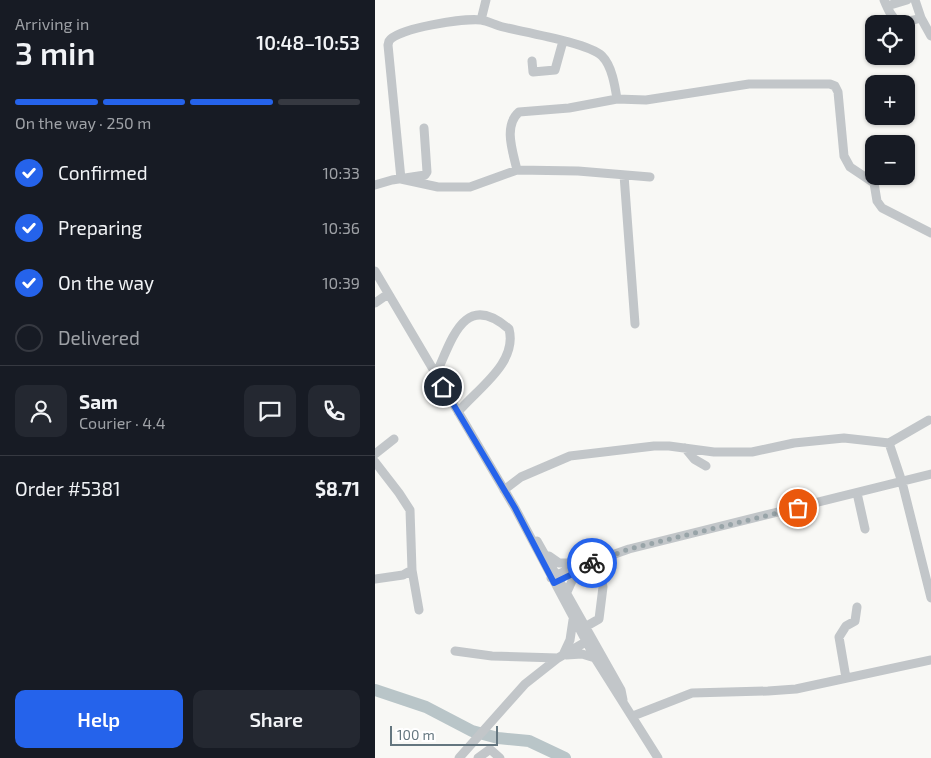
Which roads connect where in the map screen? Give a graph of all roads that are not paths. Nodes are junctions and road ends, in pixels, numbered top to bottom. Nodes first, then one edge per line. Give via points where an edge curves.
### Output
1 (486, 0) edge
2 (907, 0) edge
3 (915, 0) edge
4 (885, 3) edge
5 (921, 18) junction
6 (481, 20) junction
7 (931, 36) edge
8 (563, 41) junction
9 (532, 61) dead end
10 (617, 99) junction
11 (424, 128) dead end
12 (517, 170) junction
13 (624, 175) junction
14 (650, 177) dead end
15 (401, 179) junction
16 (375, 185) edge
17 (931, 233) edge
18 (375, 271) edge
19 (388, 294) junction
20 (375, 303) edge
21 (635, 324) dead end
22 (436, 374) junction
23 (458, 412) junction
24 (929, 420) dead end
25 (394, 440) dead end
26 (889, 444) junction
27 (685, 448) junction
28 (375, 454) edge
29 (375, 462) edge
30 (706, 466) dead end
31 (931, 474) edge
32 (902, 482) junction
33 (504, 490) junction
34 (857, 493) junction
35 (515, 508) junction
36 (865, 529) dead end
37 (545, 552) junction
38 (595, 561) junction
39 (583, 566) junction
40 (412, 570) junction
41 (375, 579) edge
42 (555, 579) junction
43 (567, 592) junction
44 (931, 598) edge
45 (857, 607) dead end
46 (419, 610) dead end
47 (573, 619) junction
48 (585, 627) junction
49 (589, 640) junction
50 (455, 650) dead end
51 (561, 657) junction
52 (595, 658) junction
53 (931, 660) edge
54 (846, 678) junction
55 (623, 700) junction
56 (633, 716) junction
57 (459, 758) edge
58 (478, 758) edge
59 (500, 758) edge
60 (658, 758) edge

1 - 6 street
2 - 4 street
3 - 5 street
4 - 5 street via 892,17 900,23
5 - 7 street
6 - 8 street
6 - 15 street via 428,24 394,36 389,41
8 - 9 street via 555,70 533,72
8 - 10 street via 602,56 611,74
10 - 12 street via 569,108 519,112 510,128
10 - 17 street via 646,100 759,83 833,85 838,92 847,164 874,182 877,201 883,208
11 - 15 street via 427,172 423,176
12 - 13 street
12 - 15 street via 470,187 438,187
13 - 14 street
13 - 21 street
15 - 16 street
18 - 19 street
19 - 20 street
19 - 22 street
22 - 23 street
22 - 23 street via 452,339 471,315 492,317 509,329 511,337 503,364
23 - 33 street
24 - 26 street
25 - 28 street
26 - 27 street via 844,438 752,452
26 - 32 street
27 - 30 street via 694,460
27 - 33 street via 654,446 570,456 521,477
29 - 40 street via 409,510
31 - 32 street
32 - 34 street
32 - 44 street
33 - 35 street
34 - 36 street
34 - 38 street via 629,549
35 - 37 street
35 - 42 street
37 - 39 street via 559,563
37 - 42 street
38 - 39 street
38 - 48 street via 603,593 599,619
39 - 42 street
39 - 43 street
40 - 41 street via 403,575
40 - 46 street
42 - 43 street
42 - 47 street
43 - 48 street
45 - 54 street via 855,621 846,626 839,637
47 - 49 street
47 - 51 street via 570,640
48 - 49 street
49 - 51 street
49 - 52 street
49 - 55 street via 621,690
50 - 51 street via 492,656
51 - 52 street via 581,654
51 - 57 street via 515,694
52 - 55 street via 615,693
53 - 54 street
54 - 56 street via 796,689 692,693
55 - 56 street
56 - 60 street
58 - 59 street via 491,750

